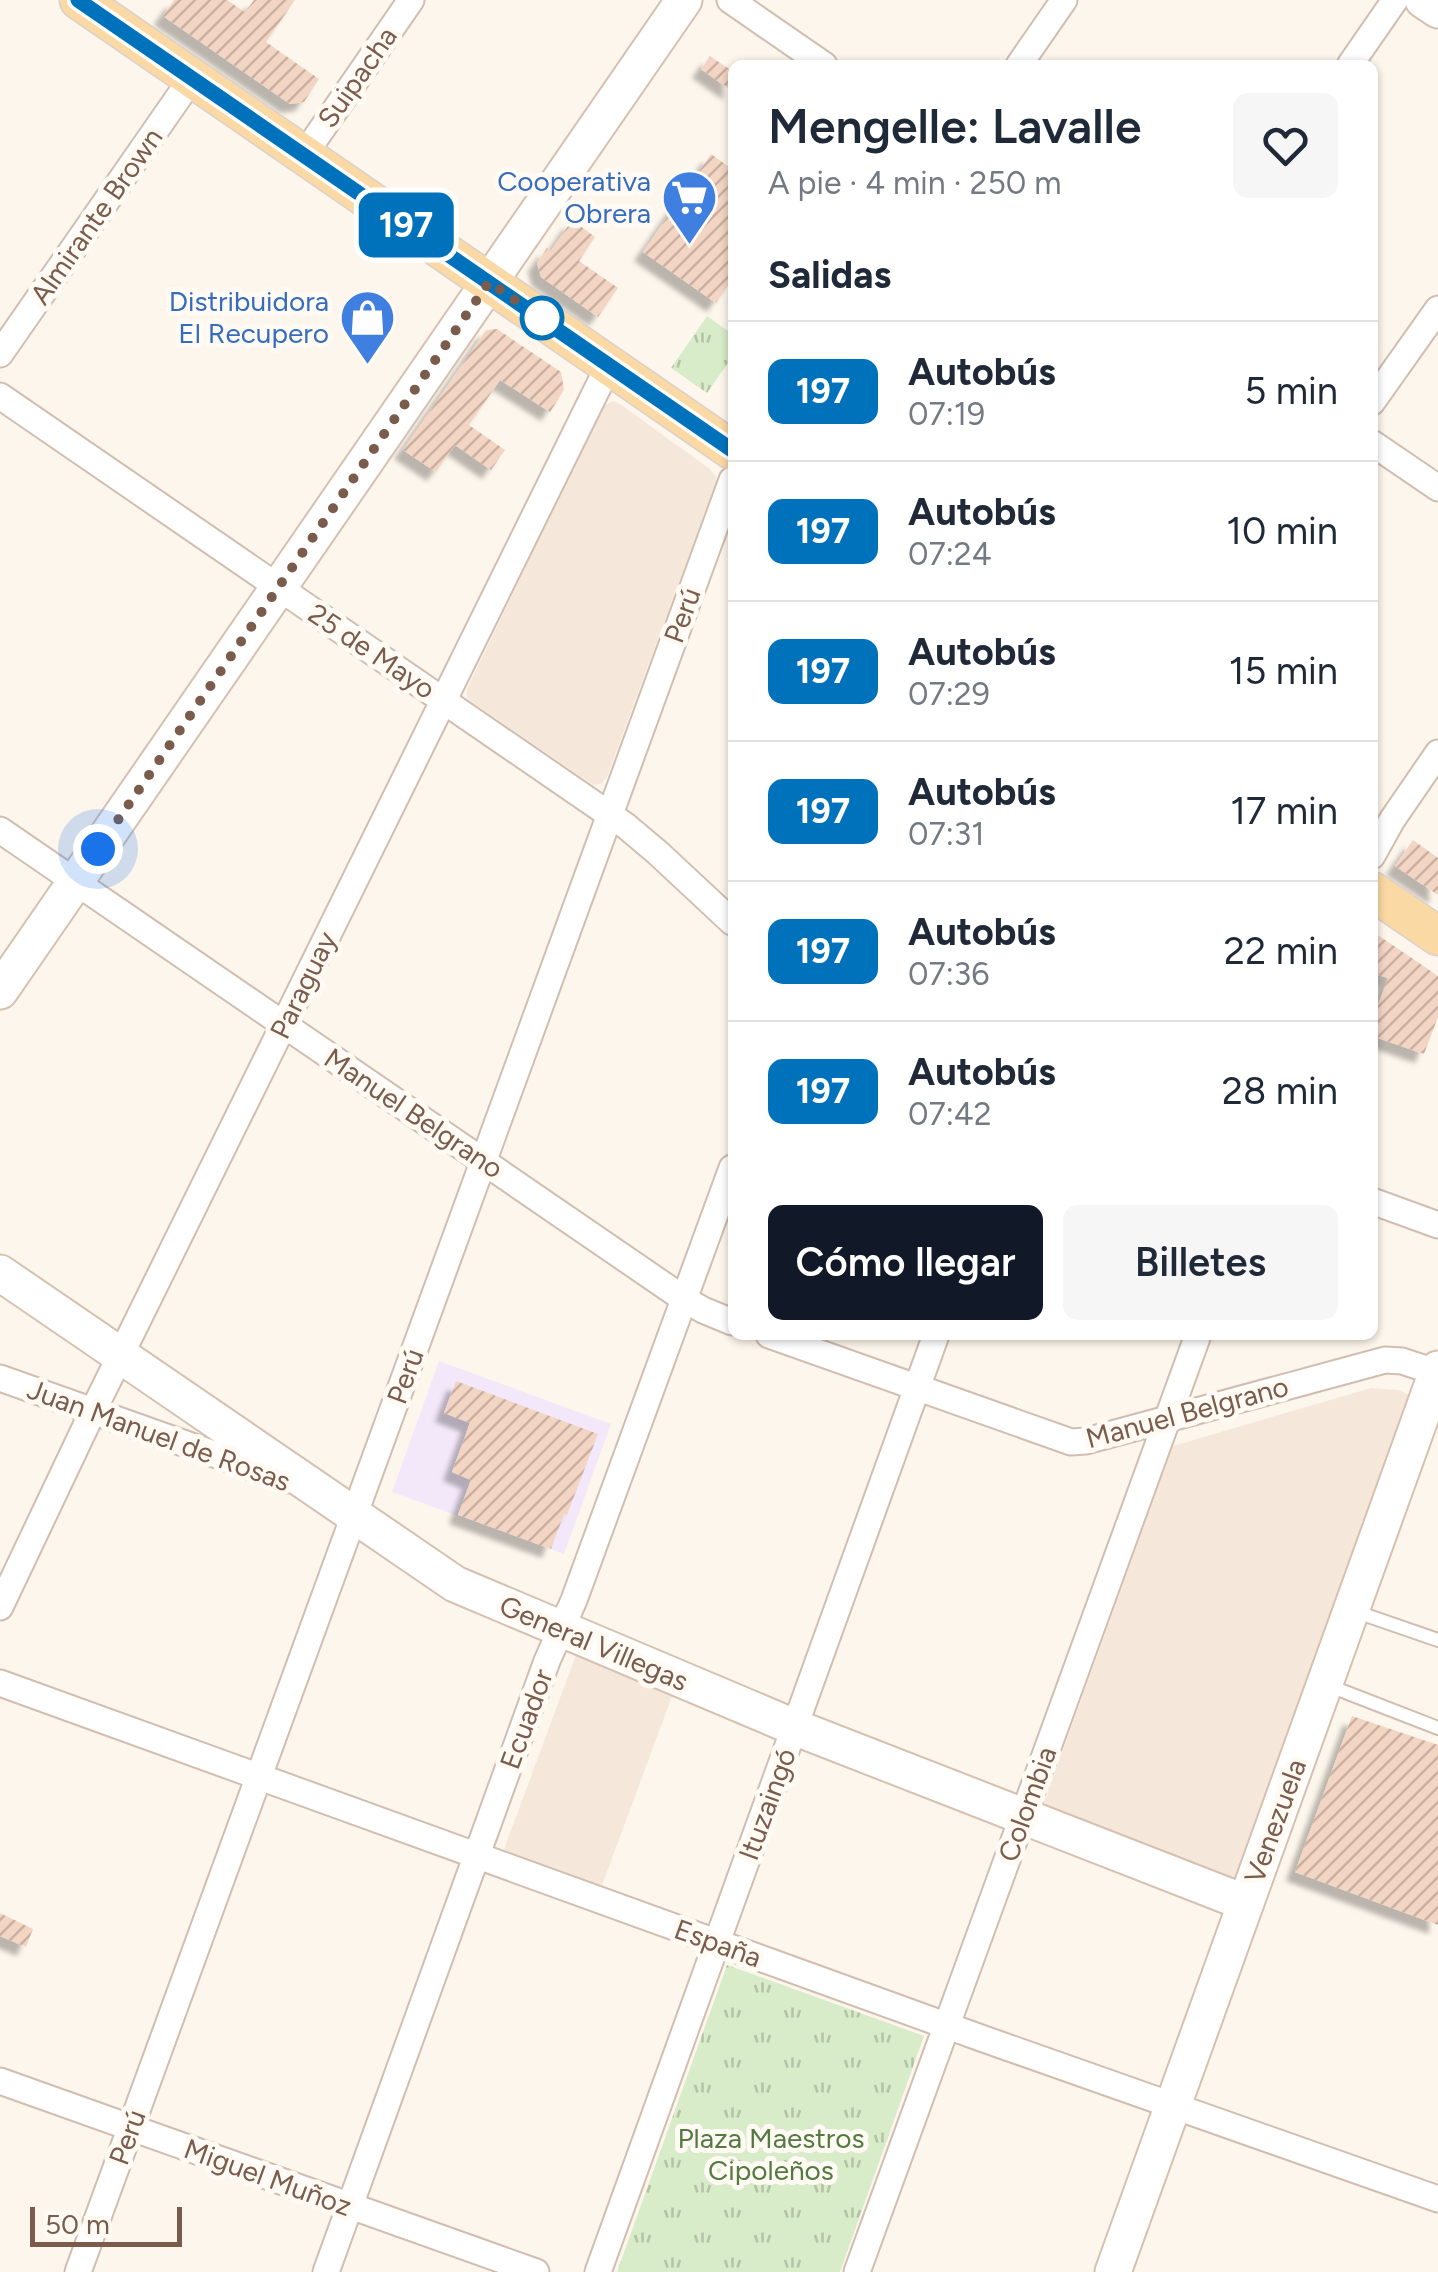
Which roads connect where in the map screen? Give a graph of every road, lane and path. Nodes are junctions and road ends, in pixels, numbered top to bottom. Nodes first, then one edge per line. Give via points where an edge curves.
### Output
1 (411, 0) edge
2 (684, 0) edge
3 (730, 0) edge
4 (1064, 0) edge
5 (1395, 0) edge
6 (1423, 0) edge
7 (86, 2) edge
8 (1438, 10) edge
9 (817, 60) edge
10 (1022, 60) edge
11 (1353, 60) edge
12 (192, 78) junction
13 (304, 155) junction
14 (489, 282) junction
15 (1438, 308) edge
16 (0, 354) edge
17 (608, 365) junction
18 (1378, 393) edge
19 (0, 396) edge
20 (728, 447) edge
21 (1378, 447) edge
22 (1436, 484) edge
23 (728, 491) edge
24 (279, 587) junction
25 (443, 700) junction
26 (1438, 753) edge
27 (609, 814) junction
28 (0, 830) edge
29 (1378, 845) edge
30 (76, 882) junction
31 (1378, 895) edge
32 (728, 918) edge
33 (1438, 936) edge
34 (0, 991) edge
35 (284, 1024) junction
36 (483, 1161) junction
37 (728, 1179) edge
38 (1378, 1204) edge
39 (1438, 1225) edge
40 (0, 1274) edge
41 (684, 1299) junction
42 (728, 1320) edge
43 (783, 1340) edge
44 (934, 1340) edge
45 (1196, 1340) edge
46 (120, 1356) junction
47 (1438, 1372) edge
48 (0, 1378) edge
49 (917, 1388) junction
50 (93, 1411) junction
51 (1167, 1419) junction
52 (317, 1491) junction
53 (353, 1516) junction
54 (0, 1607) edge
55 (1352, 1610) junction
56 (561, 1630) junction
57 (1438, 1640) edge
58 (0, 1683) edge
59 (1324, 1684) junction
60 (794, 1727) junction
61 (1438, 1728) edge
62 (258, 1776) junction
63 (1023, 1816) junction
64 (477, 1856) junction
65 (1246, 1903) junction
66 (717, 1943) junction
67 (946, 2026) junction
68 (0, 2081) edge
69 (1173, 2106) junction
70 (131, 2128) junction
71 (1438, 2199) edge
72 (350, 2206) junction
73 (78, 2272) edge
74 (326, 2272) edge
75 (536, 2272) edge
76 (598, 2272) edge
77 (857, 2272) edge
78 (1113, 2272) edge

1 - 13 street, Suipacha
2 - 14 street
3 - 9 street
4 - 10 street
5 - 11 street
6 - 8 street
7 - 12 main road
12 - 13 main road
12 - 16 street, Almirante Brown
13 - 14 main road
14 - 17 main road
14 - 24 street
15 - 18 street
17 - 20 main road
17 - 25 street, Paraguay
19 - 24 street, 25 de Mayo
21 - 22 street
23 - 27 street, Perú
24 - 25 street, 25 de Mayo
24 - 30 street
25 - 27 street, 25 de Mayo
25 - 35 street, Paraguay
26 - 29 street
27 - 32 street, 25 de Mayo
27 - 36 street, Perú
28 - 30 street, Manuel Belgrano
30 - 34 street
30 - 35 street, Manuel Belgrano
31 - 33 main road
35 - 36 street, Manuel Belgrano
35 - 46 street, Paraguay
36 - 41 street, Manuel Belgrano
36 - 53 street, Perú
37 - 41 street, Ecuador
38 - 39 street
40 - 46 street, General Villegas
41 - 42 street, Manuel Belgrano
41 - 56 street, Ecuador
43 - 49 street, Manuel Belgrano
44 - 49 street, Ituzaingó
45 - 51 street, Colombia
46 - 50 street, Paraguay
46 - 52 street, General Villegas
47 - 51 street, Manuel Belgrano via 1385,1360
47 - 55 street, Venezuela
48 - 50 street, Juan Manuel de Rosas
49 - 51 street, Manuel Belgrano via 1072,1442
49 - 60 street, Ituzaingó
50 - 52 street, Juan Manuel de Rosas
50 - 54 street, Paraguay
51 - 63 street, Colombia
52 - 53 street, General Villegas
53 - 56 street, General Villegas via 455,1584
53 - 62 street, Perú
55 - 57 lane
55 - 59 street, Venezuela
56 - 60 street, General Villegas
56 - 64 street, Ecuador
58 - 62 street, España
59 - 61 lane
59 - 65 street, Venezuela
60 - 63 street, General Villegas
60 - 66 street, Ituzaingó
62 - 64 street, España
62 - 70 street, Perú
63 - 65 street, General Villegas
63 - 67 street, Colombia
64 - 66 street, España
64 - 72 street, Ecuador
65 - 69 street, Venezuela
66 - 67 street, España
66 - 76 street, Ituzaingó
67 - 69 street, España
67 - 77 street, Colombia
68 - 70 street, Miguel Muñoz
69 - 71 street, España
69 - 78 street, Venezuela
70 - 72 street, Miguel Muñoz
70 - 73 street, Perú
72 - 74 street, Ecuador
72 - 75 street, Miguel Muñoz

